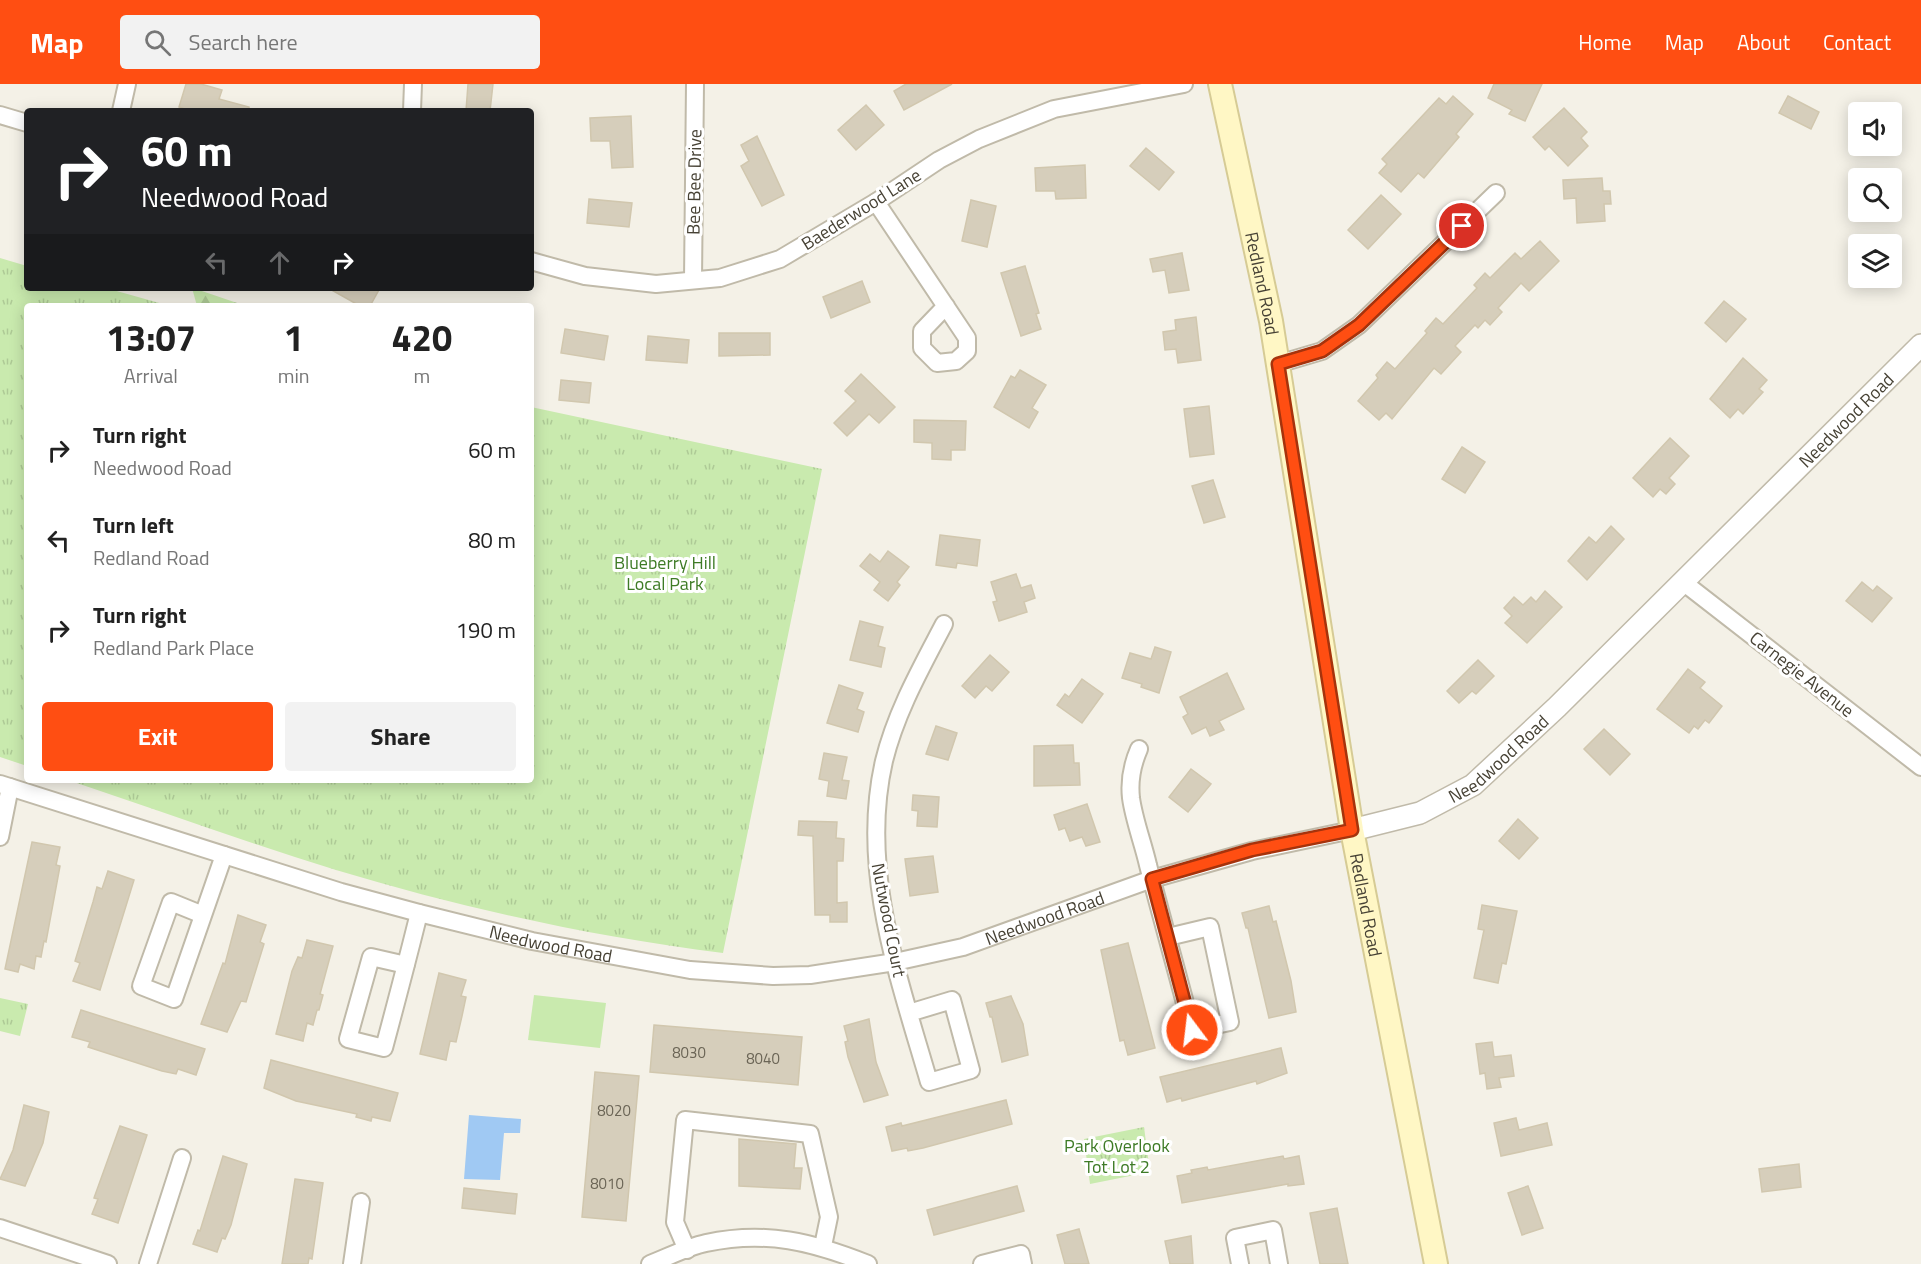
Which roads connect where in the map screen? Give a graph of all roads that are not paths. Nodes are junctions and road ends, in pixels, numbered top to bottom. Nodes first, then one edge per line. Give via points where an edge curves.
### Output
1 (127, 84) edge
2 (413, 84) edge
3 (695, 84) edge
4 (1184, 84) edge
5 (1220, 84) edge
6 (122, 108) edge
7 (412, 108) edge
8 (0, 115) edge
9 (24, 122) edge
10 (1496, 193) dead end
11 (876, 202) junction
12 (534, 262) edge
13 (693, 280) junction
14 (946, 306) dead end
15 (1921, 345) edge
16 (1278, 364) junction
17 (1683, 582) junction
18 (944, 624) dead end
19 (1139, 749) dead end
20 (1921, 767) edge
21 (5, 785) edge
22 (1352, 830) junction
23 (0, 837) edge
24 (224, 855) junction
25 (1152, 879) junction
26 (419, 913) junction
27 (203, 915) junction
28 (1168, 937) junction
29 (895, 962) junction
30 (406, 965) junction
31 (909, 1013) junction
32 (182, 1158) dead end
33 (361, 1202) dead end
34 (0, 1228) edge
35 (823, 1246) junction
36 (687, 1250) junction
37 (108, 1264) edge
38 (148, 1264) edge
39 (352, 1264) edge
40 (650, 1264) edge
41 (868, 1264) edge
42 (982, 1264) edge
43 (1023, 1264) edge
44 (1240, 1264) edge
45 (1279, 1264) edge
46 (1436, 1264) edge

1 - 6 street
2 - 7 street
3 - 13 street, Bee Bee Drive
4 - 11 street, Baederwood Lane via 1054,109 979,139
5 - 16 main road, Redland Road
8 - 9 street
10 - 16 street via 1359,325 1322,351
11 - 13 street, Baederwood Lane via 780,259 720,278
11 - 14 street
12 - 13 street, Baederwood Lane via 585,276 656,284
15 - 17 street, Needwood Road
16 - 22 main road, Redland Road
17 - 20 street, Carnegie Avenue
17 - 22 street, Needwood Road via 1473,784 1420,813
18 - 29 street, Nutwood Court via 897,720 877,796 876,863
19 - 25 street via 1131,767 1131,797
21 - 23 street
21 - 24 street, Needwood Road
22 - 25 street, Needwood Road via 1252,850
22 - 46 main road, Redland Road
24 - 26 street, Needwood Road
24 - 27 street
25 - 28 street
25 - 29 street, Needwood Road via 963,946
26 - 29 street, Needwood Road via 532,941 690,970 810,975
26 - 30 street
27 - 27 street via 174,999 141,986 171,902
28 - 28 street via 1210,927 1230,1022 1192,1030
29 - 31 street, Nutwood Court
30 - 30 street via 384,1048 348,1039 370,957
31 - 31 street, Nutwood Court via 952,1000 971,1070 929,1082
32 - 38 street
33 - 39 street
34 - 37 street
35 - 36 street via 740,1238 704,1243
35 - 36 street via 829,1217 810,1134 685,1120 675,1222
35 - 41 street
36 - 40 street
42 - 43 street via 1021,1254
44 - 45 street via 1235,1238 1273,1230

